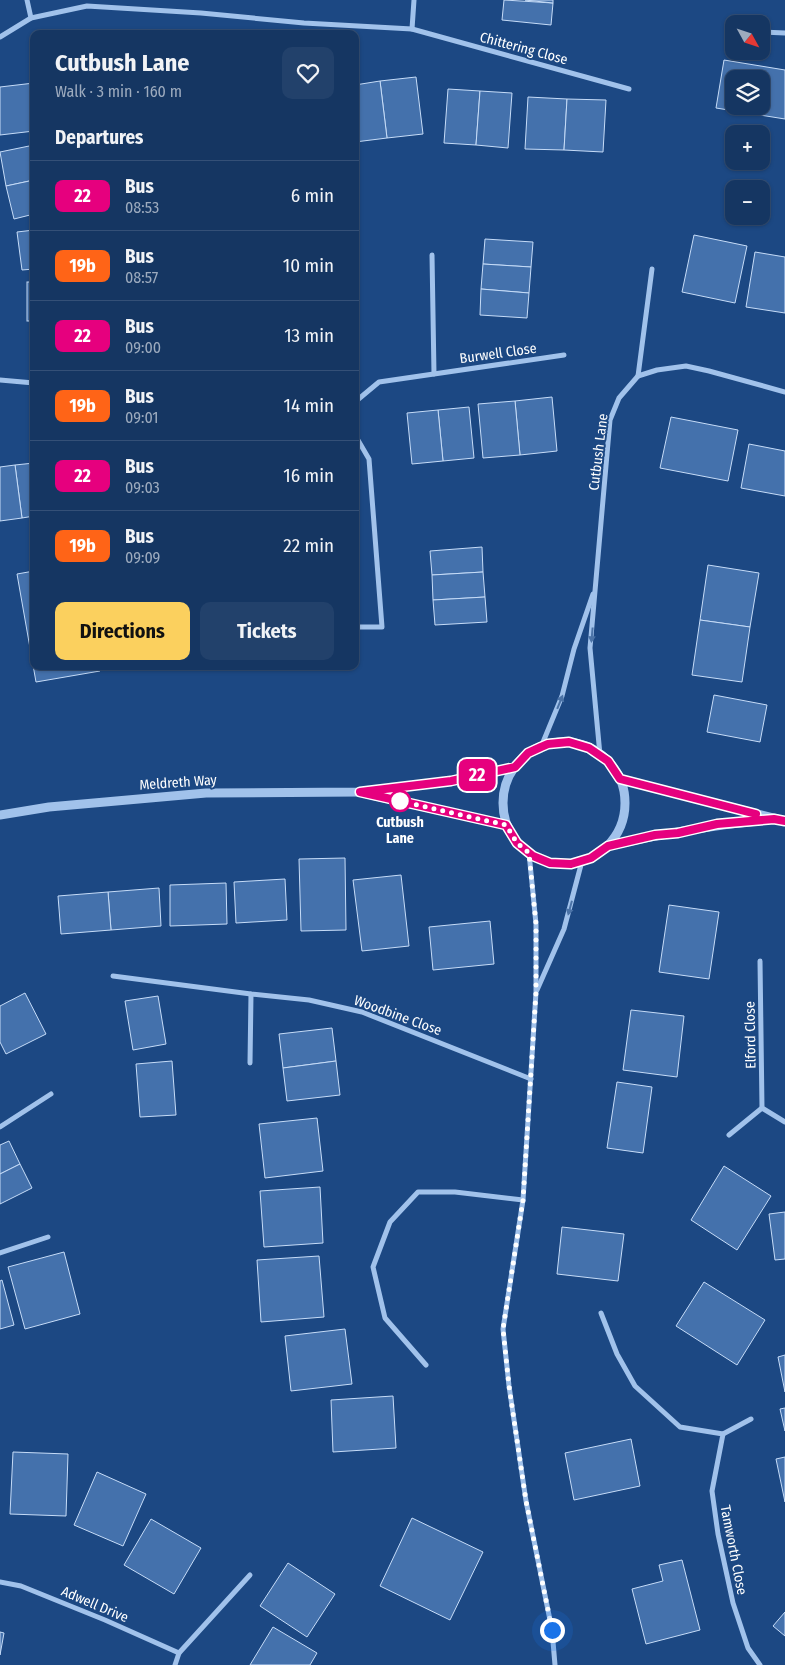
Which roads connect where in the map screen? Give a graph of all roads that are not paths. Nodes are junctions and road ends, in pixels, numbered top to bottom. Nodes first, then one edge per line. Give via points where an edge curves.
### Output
1 (27, 0) edge
2 (414, 0) edge
3 (31, 18) junction
4 (412, 29) junction
5 (770, 32) edge
6 (785, 33) edge
7 (0, 37) edge
8 (629, 89) dead end
9 (432, 255) dead end
10 (652, 269) dead end
11 (564, 355) dead end
12 (434, 374) junction
13 (638, 376) junction
14 (0, 380) edge
15 (30, 383) edge
16 (785, 392) edge
17 (359, 399) edge
18 (359, 442) edge
19 (596, 586) junction
20 (359, 627) edge
21 (541, 747) junction
22 (600, 755) junction
23 (515, 767) junction
24 (620, 779) junction
25 (360, 792) junction
26 (0, 815) edge
27 (774, 819) junction
28 (785, 821) edge
29 (506, 825) junction
30 (608, 846) junction
31 (529, 853) junction
32 (582, 861) junction
33 (760, 961) dead end
34 (112, 976) dead end
35 (536, 992) junction
36 (251, 994) junction
37 (250, 1063) dead end
38 (531, 1079) junction
39 (51, 1094) dead end
40 (762, 1108) junction
41 (785, 1122) edge
42 (0, 1126) edge
43 (729, 1135) dead end
44 (523, 1200) junction
45 (48, 1236) dead end
46 (0, 1254) edge
47 (601, 1313) dead end
48 (426, 1365) dead end
49 (751, 1419) dead end
50 (723, 1434) junction
51 (250, 1575) dead end
52 (0, 1582) edge
53 (179, 1653) junction
54 (175, 1665) edge
55 (555, 1665) edge
56 (760, 1665) edge

1 - 3 street
2 - 4 street
3 - 4 street, Chittering Close via 87,6
3 - 7 street, Chittering Close
4 - 8 street, Chittering Close
5 - 6 street
9 - 12 street
10 - 13 street
11 - 12 street, Burwell Close
12 - 17 street, Burwell Close via 379,382
13 - 16 street via 686,366
13 - 19 street, Cutbush Lane via 619,398 610,420
14 - 15 street
18 - 20 street via 369,459 382,627
21 -> 19 street, Cutbush Lane via 562,696
19 -> 22 street, Cutbush Lane via 590,648
21 - 22 street via 569,742
21 - 23 street via 528,753
22 - 24 street
23 - 25 street, Meldreth Way via 451,781
23 - 29 street via 506,781 502,802
24 - 27 street
24 - 30 street via 625,806 620,827
25 - 26 street, Meldreth Way via 206,792 49,807
25 - 29 street, Meldreth Way
27 - 28 street
27 - 30 street via 717,824
29 - 31 street via 517,843
30 - 32 street
31 - 32 street via 550,863
31 - 35 street via 536,924
32 -> 35 street via 564,929
33 - 40 street, Elford Close
34 - 36 street, Woodbine Close
35 - 38 street
36 - 37 street
36 - 38 street, Woodbine Close via 309,1000 362,1012
38 - 44 street
39 - 42 street
40 - 41 street
40 - 43 street
44 - 48 street via 455,1192 418,1192 390,1222 373,1267 385,1318
44 - 55 street via 503,1329 526,1501 552,1630
45 - 46 street
47 - 50 street via 635,1386 680,1427
49 - 50 street
50 - 56 street, Tamworth Close via 712,1491 718,1534 748,1648
51 - 53 street
52 - 53 street, Adwell Drive via 21,1586
53 - 54 street

